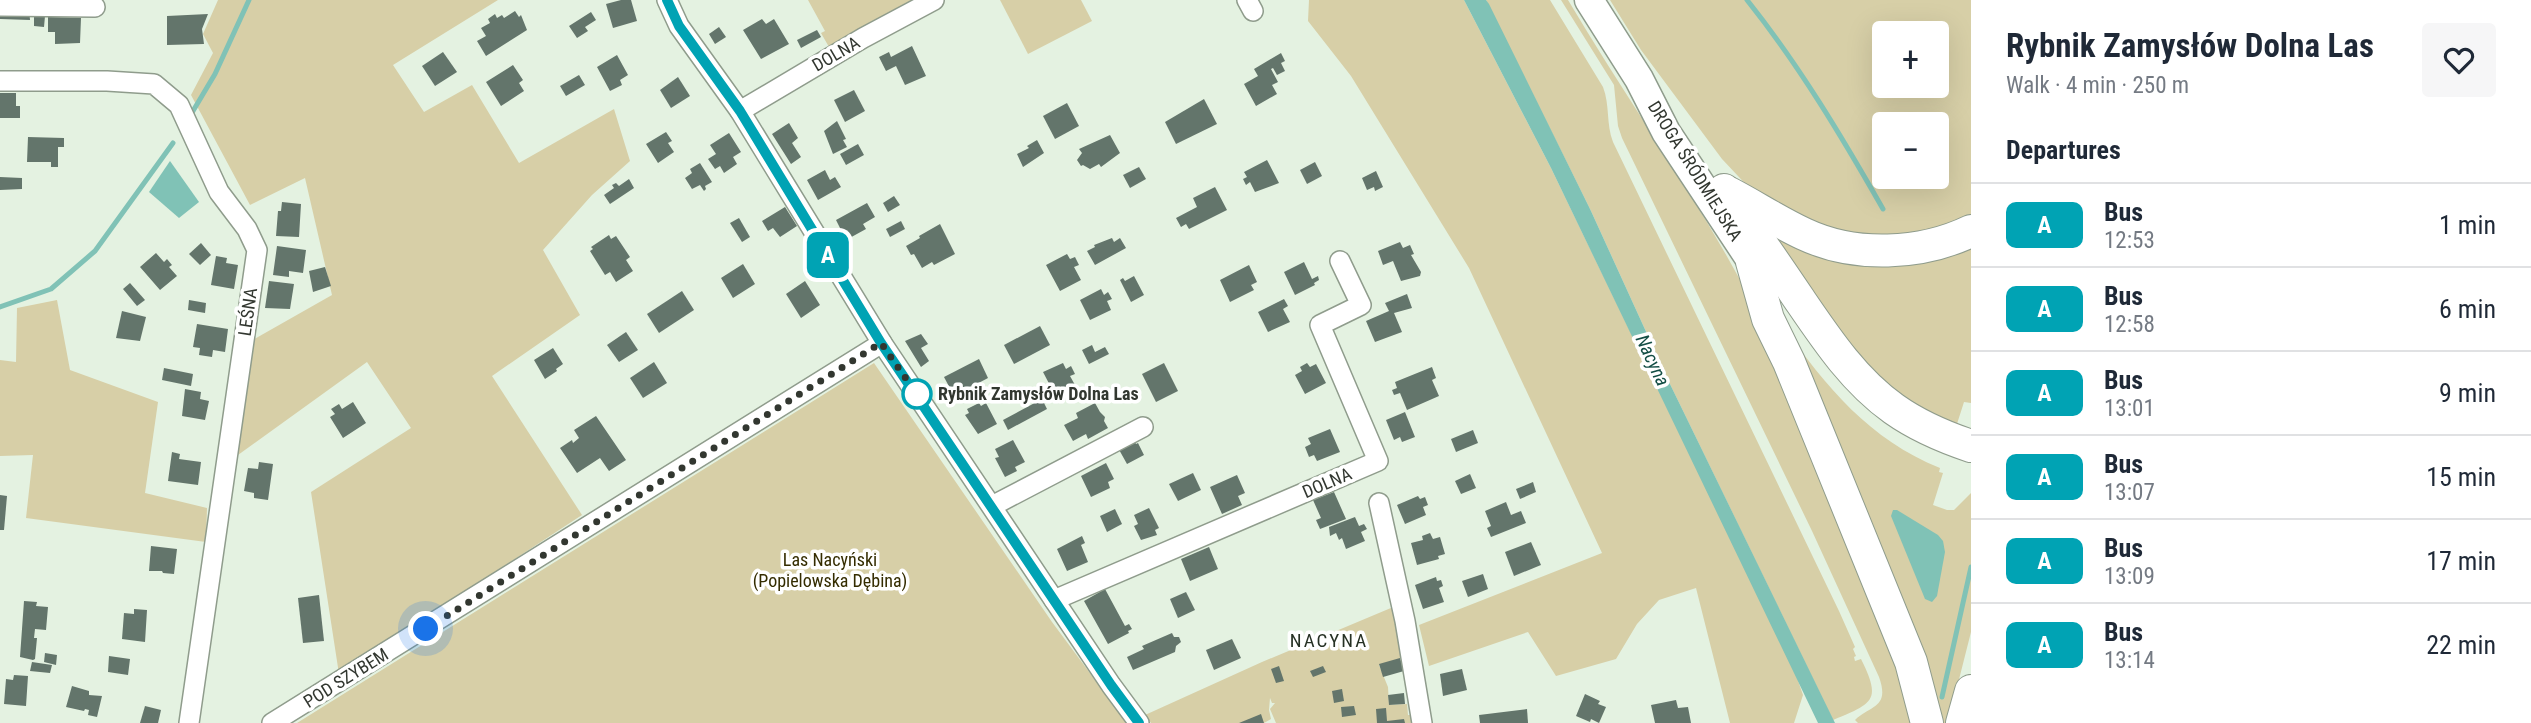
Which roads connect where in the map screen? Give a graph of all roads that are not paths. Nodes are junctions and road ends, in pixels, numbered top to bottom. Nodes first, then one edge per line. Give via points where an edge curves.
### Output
1 (667, 0) edge
2 (934, 0) edge
3 (1589, 0) edge
4 (0, 6) edge
5 (94, 7) dead end
6 (1639, 79) junction
7 (0, 81) edge
8 (740, 111) junction
9 (1724, 190) junction
10 (1971, 231) edge
11 (1340, 261) dead end
12 (1752, 262) junction
13 (881, 343) junction
14 (1143, 427) dead end
15 (1958, 453) edge
16 (1379, 503) dead end
17 (992, 506) junction
18 (1054, 600) junction
19 (1971, 691) edge
20 (189, 723) edge
21 (272, 723) edge
22 (1139, 723) edge
23 (1422, 723) edge
24 (1927, 723) edge
25 (1962, 723) edge

1 - 8 street via 679,26
2 - 8 street, DOLNA
3 - 6 main road, DROGA ŚRÓDMIEJSKA
4 - 5 street
6 - 9 main road, DROGA ŚRÓDMIEJSKA via 1678,124
6 - 12 main road, DROGA ŚRÓDMIEJSKA via 1666,132
7 - 20 street, LEŚNA via 154,84 178,105 219,192 257,250
8 - 13 street
9 - 10 main road via 1807,235 1849,248 1902,250
9 - 15 main road via 1855,374 1894,409
11 - 18 street, DOLNA via 1360,305 1320,325 1378,461
12 - 15 main road via 1839,388 1898,438
12 - 24 main road via 1768,319 1906,651
13 - 17 street
13 - 21 street, POD SZYBEM
14 - 17 street
16 - 23 street
17 - 18 street
18 - 22 street
19 - 25 main road

